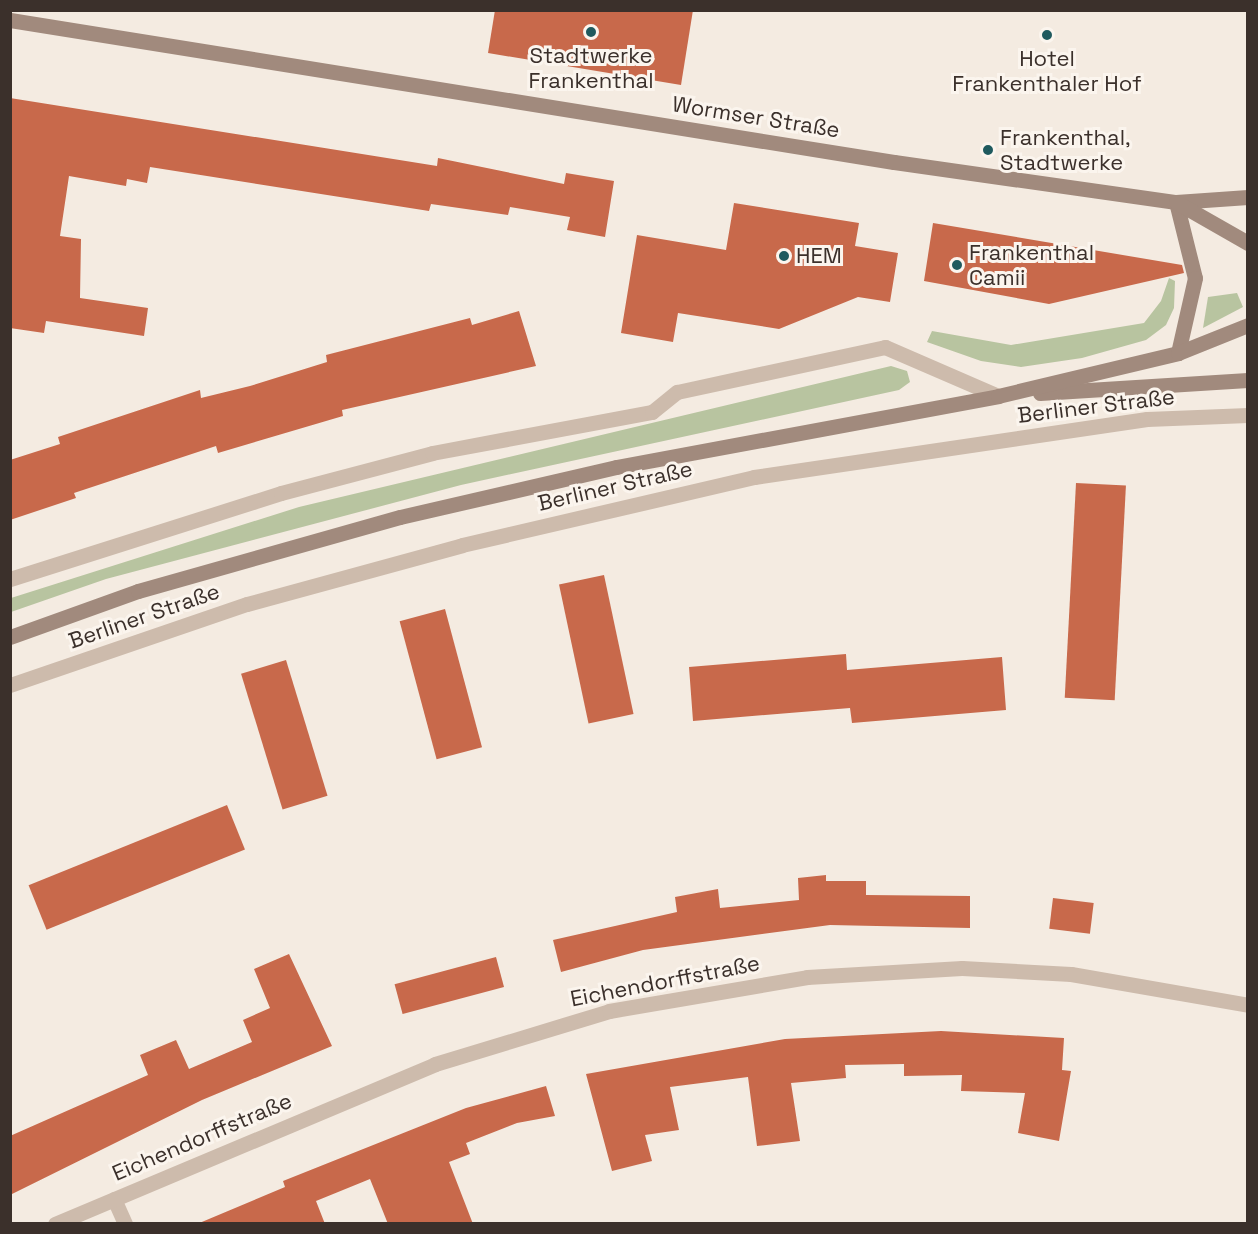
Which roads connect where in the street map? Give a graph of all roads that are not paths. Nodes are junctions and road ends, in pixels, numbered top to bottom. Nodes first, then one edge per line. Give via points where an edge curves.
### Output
1 (10, 20) edge
2 (1248, 197) edge
3 (1176, 202) junction
4 (1248, 243) edge
5 (1248, 325) edge
6 (1178, 353) junction
7 (1248, 380) edge
8 (998, 396) junction
9 (1248, 414) edge
10 (10, 579) edge
11 (10, 637) edge
12 (10, 685) edge
13 (1248, 1005) edge
14 (114, 1199) junction
15 (55, 1224) edge
16 (125, 1224) edge

1 - 3 main road, Wormser Straße
2 - 3 main road, Wormser Straße
3 - 4 main road, Wormser Straße
3 - 6 main road via 1195,278
5 - 6 main road
6 - 8 main road, Berliner Straße
7 - 8 main road, Berliner Straße
8 - 10 street, Berliner Straße via 885,347 677,392 652,412 432,453 281,492
8 - 11 main road, Berliner Straße via 616,467 400,517 138,591
9 - 12 street, Berliner Straße via 1147,419 754,477 462,545 247,604
13 - 14 street, Eichendorffstraße via 1071,974 962,968 807,977 609,1011 435,1064
14 - 15 street, Eichendorffstraße
14 - 16 street

